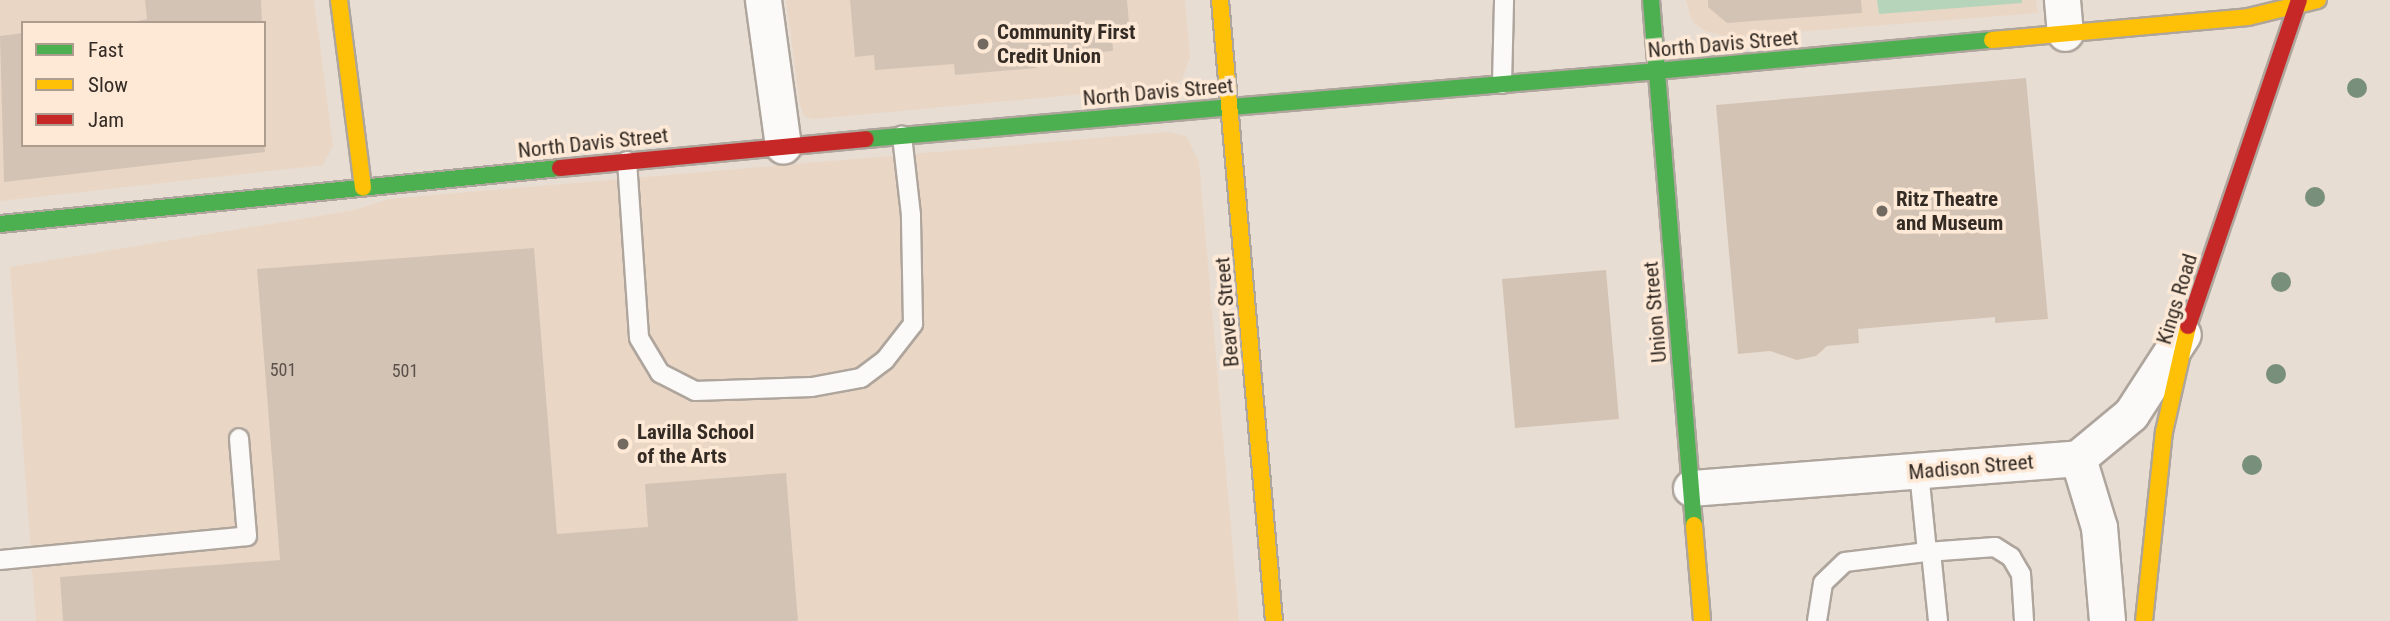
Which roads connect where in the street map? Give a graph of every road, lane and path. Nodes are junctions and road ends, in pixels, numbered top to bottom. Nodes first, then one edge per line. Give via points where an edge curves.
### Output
1 (339, 0) edge
2 (763, 0) edge
3 (1220, 0) edge
4 (1504, 0) edge
5 (1651, 0) edge
6 (2318, 0) edge
7 (2298, 4) edge
8 (2063, 16) edge
9 (1656, 71) junction
10 (1502, 83) junction
11 (1230, 107) junction
12 (902, 136) junction
13 (783, 146) junction
14 (627, 161) junction
15 (363, 187) junction
16 (0, 224) edge
17 (2188, 327) junction
18 (239, 438) dead end
19 (2078, 458) junction
20 (1919, 472) junction
21 (1691, 488) junction
22 (1929, 552) junction
23 (0, 560) edge
24 (1274, 621) edge
25 (1702, 621) edge
26 (1817, 621) edge
27 (1938, 621) edge
28 (2025, 621) edge
29 (2108, 621) edge
30 (2144, 621) edge

1 - 15 main road
2 - 13 street
3 - 11 main road, Beaver Street
4 - 10 lane
5 - 9 main road, Union Street
6 - 7 main road, North Davis Street
7 - 8 main road, North Davis Street via 2248,17
7 - 17 main road, Kings Road
8 - 9 main road, North Davis Street
9 - 10 main road, North Davis Street
9 - 21 main road, Union Street
10 - 11 main road, North Davis Street
11 - 12 main road, North Davis Street
11 - 24 main road, Beaver Street
12 - 13 main road, North Davis Street
12 - 14 lane via 911,215 913,324 885,360 861,378 812,387 695,391 660,373 639,338
13 - 14 main road, North Davis Street
14 - 15 main road, North Davis Street
15 - 16 main road, North Davis Street
17 - 19 street via 2132,414
17 - 30 main road, Kings Road via 2164,432
18 - 23 lane via 247,536
19 - 20 street, Madison Street
19 - 29 street via 2099,527
20 - 21 street, Madison Street
20 - 22 lane
21 - 25 main road, Union Street
22 - 26 lane via 1845,562 1823,583
22 - 27 lane
22 - 28 lane via 1995,547 2011,557 2021,575

